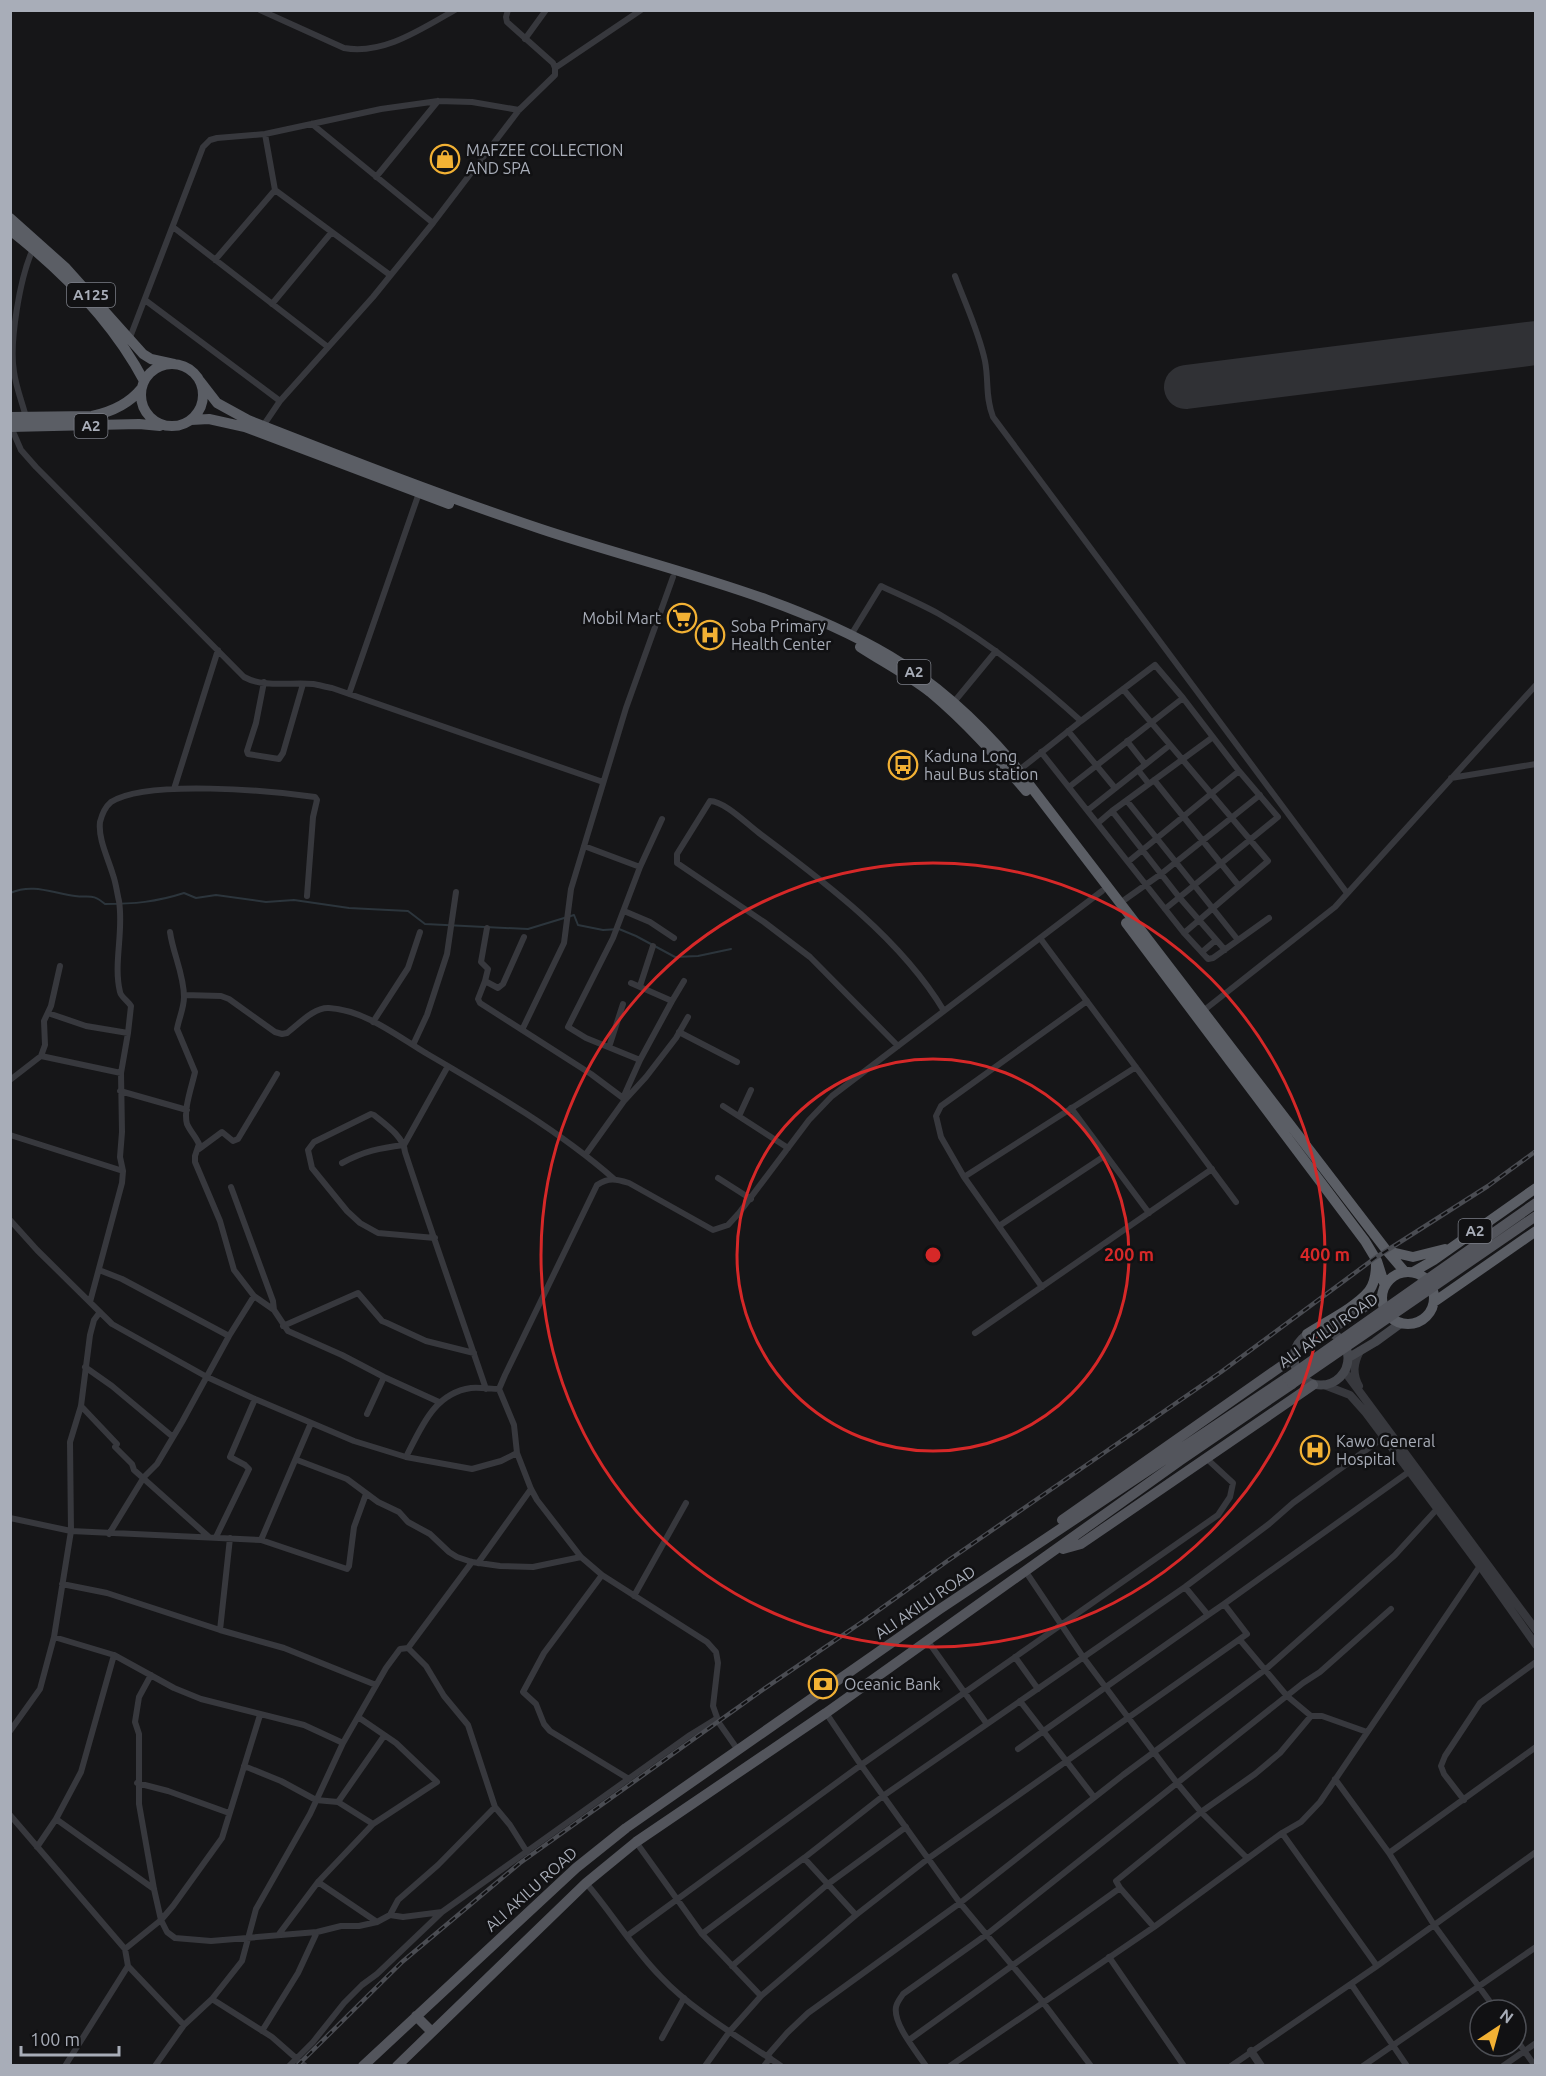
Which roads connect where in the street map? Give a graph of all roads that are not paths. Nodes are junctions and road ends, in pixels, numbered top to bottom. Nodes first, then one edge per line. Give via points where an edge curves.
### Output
1 (260, 10) edge
2 (455, 10) edge
3 (508, 10) edge
4 (546, 10) edge
5 (641, 10) edge
6 (525, 39) junction
7 (555, 68) junction
8 (438, 101) junction
9 (519, 110) junction
10 (312, 124) junction
11 (265, 134) junction
12 (376, 177) junction
13 (275, 190) junction
14 (10, 218) edge
15 (433, 223) junction
16 (173, 227) junction
17 (10, 230) edge
18 (331, 233) junction
19 (33, 249) junction
20 (215, 260) junction
21 (390, 275) junction
22 (955, 276) dead end
23 (145, 300) junction
24 (272, 304) junction
25 (129, 340) junction
26 (328, 347) junction
27 (174, 364) junction
28 (200, 381) junction
29 (143, 385) junction
30 (280, 400) junction
31 (10, 417) edge
32 (26, 417) junction
33 (192, 420) junction
34 (263, 426) junction
35 (11, 427) edge
36 (171, 427) junction
37 (419, 493) junction
38 (673, 577) junction
39 (851, 635) junction
40 (218, 650) junction
41 (996, 651) junction
42 (264, 682) junction
43 (303, 684) junction
44 (1536, 685) edge
45 (1123, 688) junction
46 (349, 694) junction
47 (1183, 698) junction
48 (954, 702) junction
49 (1081, 721) junction
50 (1151, 723) junction
51 (1068, 731) junction
52 (1213, 737) junction
53 (1127, 741) junction
54 (1170, 745) junction
55 (1041, 752) junction
56 (1183, 759) junction
57 (1145, 764) junction
58 (1536, 764) edge
59 (1096, 765) junction
60 (1138, 770) junction
61 (1018, 771) junction
62 (1239, 771) junction
63 (1451, 778) junction
64 (603, 782) junction
65 (1152, 782) junction
66 (1069, 787) junction
67 (1115, 788) junction
68 (174, 789) junction
69 (1212, 794) junction
70 (1260, 795) junction
71 (1127, 801) junction
72 (1088, 810) junction
73 (1112, 811) junction
74 (1183, 817) junction
75 (1231, 818) junction
76 (662, 819) dead end
77 (1098, 823) junction
78 (1157, 838) junction
79 (1251, 840) junction
80 (1202, 841) junction
81 (584, 846) junction
82 (1143, 850) junction
83 (1129, 861) junction
84 (1175, 863) junction
85 (1221, 864) junction
86 (640, 867) junction
87 (1161, 874) junction
88 (1147, 884) junction
89 (1193, 886) junction
90 (1239, 886) junction
91 (1102, 891) junction
92 (456, 892) dead end
93 (1347, 893) junction
94 (307, 896) dead end
95 (1179, 897) junction
96 (1120, 903) junction
97 (1165, 909) junction
98 (1212, 909) junction
99 (624, 911) junction
100 (1269, 918) dead end
101 (1199, 920) junction
102 (487, 928) dead end
103 (170, 932) dead end
104 (420, 933) dead end
105 (1184, 933) junction
106 (524, 937) dead end
107 (674, 938) dead end
108 (1040, 938) junction
109 (1216, 940) junction
110 (1238, 940) junction
111 (653, 946) dead end
112 (1225, 950) junction
113 (1202, 952) junction
114 (60, 966) dead end
115 (485, 981) junction
116 (684, 981) dead end
117 (631, 983) dead end
118 (640, 986) junction
119 (184, 995) junction
120 (672, 1000) junction
121 (1087, 1001) junction
122 (623, 1004) dead end
123 (944, 1011) junction
124 (1203, 1011) junction
125 (48, 1013) junction
126 (688, 1017) dead end
127 (373, 1022) junction
128 (522, 1030) junction
129 (679, 1032) junction
130 (129, 1033) junction
131 (413, 1045) junction
132 (898, 1046) junction
133 (609, 1047) junction
134 (41, 1056) junction
135 (640, 1060) junction
136 (738, 1062) dead end
137 (448, 1066) junction
138 (1136, 1066) junction
139 (121, 1073) junction
140 (277, 1074) dead end
141 (10, 1080) edge
142 (751, 1090) dead end
143 (120, 1091) junction
144 (624, 1100) junction
145 (723, 1106) dead end
146 (1071, 1108) junction
147 (187, 1110) junction
148 (739, 1116) junction
149 (10, 1135) edge
150 (404, 1145) junction
151 (788, 1148) junction
152 (199, 1149) junction
153 (586, 1154) junction
154 (1106, 1155) junction
155 (342, 1163) dead end
156 (1212, 1169) junction
157 (123, 1171) junction
158 (964, 1177) junction
159 (718, 1178) dead end
160 (614, 1179) junction
161 (231, 1187) dead end
162 (1536, 1188) edge
163 (751, 1199) junction
164 (1236, 1202) dead end
165 (1536, 1203) edge
166 (1149, 1213) junction
167 (1536, 1216) edge
168 (10, 1220) edge
169 (999, 1226) junction
170 (1536, 1231) edge
171 (435, 1238) junction
172 (1451, 1248) junction
173 (1387, 1251) junction
174 (1377, 1261) junction
175 (99, 1270) junction
176 (1409, 1272) junction
177 (1042, 1287) junction
178 (1384, 1291) junction
179 (254, 1296) junction
180 (90, 1302) junction
181 (1434, 1302) junction
182 (274, 1310) junction
183 (100, 1312) junction
184 (1401, 1323) junction
185 (283, 1326) junction
186 (1329, 1332) junction
187 (975, 1333) dead end
188 (1306, 1334) junction
189 (229, 1335) junction
190 (1360, 1351) junction
191 (474, 1353) junction
192 (1293, 1358) junction
193 (1348, 1358) junction
194 (85, 1367) junction
195 (1345, 1372) junction
196 (207, 1377) junction
197 (384, 1377) junction
198 (1290, 1381) junction
199 (1319, 1385) junction
200 (486, 1389) junction
201 (499, 1389) junction
202 (255, 1400) junction
203 (1366, 1400) junction
204 (439, 1402) junction
205 (81, 1406) junction
206 (367, 1414) dead end
207 (312, 1423) junction
208 (173, 1437) junction
209 (1384, 1437) junction
210 (517, 1453) junction
211 (406, 1457) junction
212 (1206, 1458) junction
213 (297, 1460) junction
214 (1410, 1471) junction
215 (144, 1478) junction
216 (531, 1489) junction
217 (366, 1494) junction
218 (686, 1503) dead end
219 (1437, 1509) junction
220 (10, 1518) edge
221 (71, 1532) junction
222 (109, 1534) junction
223 (212, 1537) junction
224 (230, 1538) junction
225 (261, 1540) junction
226 (1044, 1540) junction
227 (1054, 1552) junction
228 (581, 1557) junction
229 (475, 1562) junction
230 (1480, 1566) junction
231 (1026, 1572) junction
232 (602, 1575) junction
233 (62, 1584) junction
234 (1185, 1587) junction
235 (634, 1596) junction
236 (1224, 1604) junction
237 (1391, 1609) dead end
238 (1208, 1615) junction
239 (1061, 1625) junction
240 (220, 1630) junction
241 (1536, 1630) edge
242 (54, 1637) junction
243 (927, 1640) junction
244 (1240, 1640) junction
245 (1536, 1645) edge
246 (408, 1648) junction
247 (114, 1655) junction
248 (1015, 1657) junction
249 (1083, 1657) junction
250 (1536, 1662) edge
251 (1266, 1669) junction
252 (151, 1675) junction
253 (376, 1685) junction
254 (1106, 1688) junction
255 (1038, 1689) junction
256 (966, 1692) junction
257 (1287, 1696) junction
258 (1020, 1701) junction
259 (826, 1713) junction
260 (260, 1715) junction
261 (1311, 1716) junction
262 (358, 1717) junction
263 (716, 1719) junction
264 (1129, 1719) junction
265 (987, 1724) junction
266 (10, 1731) edge
267 (1043, 1732) junction
268 (1367, 1732) junction
269 (384, 1736) junction
270 (343, 1743) junction
271 (1536, 1748) edge
272 (1018, 1749) dead end
273 (738, 1750) junction
274 (1155, 1752) junction
275 (1066, 1762) junction
276 (861, 1765) junction
277 (244, 1766) junction
278 (629, 1779) junction
279 (1335, 1779) junction
280 (137, 1783) junction
281 (1177, 1783) junction
282 (883, 1796) junction
283 (1094, 1797) junction
284 (316, 1800) junction
285 (1464, 1800) junction
286 (338, 1802) junction
287 (495, 1807) junction
288 (1201, 1812) junction
289 (229, 1813) junction
290 (10, 1815) edge
291 (56, 1819) junction
292 (373, 1824) junction
293 (906, 1827) junction
294 (1282, 1833) junction
295 (636, 1842) junction
296 (37, 1847) junction
297 (527, 1852) junction
298 (1536, 1852) edge
299 (1389, 1853) junction
300 (804, 1858) junction
301 (929, 1858) junction
302 (1247, 1858) junction
303 (318, 1882) junction
304 (586, 1883) junction
305 (828, 1884) junction
306 (1120, 1888) junction
307 (154, 1889) junction
308 (676, 1900) junction
309 (960, 1903) junction
310 (442, 1912) junction
311 (390, 1915) junction
312 (856, 1915) junction
313 (161, 1920) junction
314 (376, 1922) junction
315 (1434, 1925) junction
316 (1154, 1927) junction
317 (317, 1932) junction
318 (279, 1934) junction
319 (702, 1934) junction
320 (986, 1935) junction
321 (627, 1936) junction
322 (247, 1938) junction
323 (1536, 1947) edge
324 (125, 1949) junction
325 (1108, 1958) junction
326 (128, 1966) junction
327 (732, 1966) junction
328 (1012, 1966) junction
329 (1377, 1966) junction
330 (1351, 1984) junction
331 (1480, 1986) junction
332 (761, 1996) junction
333 (684, 1998) junction
334 (1488, 1998) edge
335 (212, 1999) junction
336 (1042, 2001) junction
337 (416, 2016) junction
338 (184, 2025) junction
339 (262, 2031) junction
340 (730, 2031) junction
341 (432, 2032) junction
342 (662, 2038) dead end
343 (909, 2040) junction
344 (1392, 2044) junction
345 (1251, 2051) junction
346 (768, 2057) junction
347 (297, 2058) junction
348 (1089, 2065) edge
349 (65, 2066) edge
350 (155, 2066) edge
351 (289, 2066) edge
352 (305, 2066) edge
353 (363, 2066) edge
354 (397, 2066) edge
355 (705, 2066) edge
356 (764, 2066) edge
357 (781, 2066) edge
358 (926, 2066) edge
359 (950, 2066) edge
360 (1184, 2066) edge
361 (1231, 2066) edge
362 (1261, 2066) edge
363 (1363, 2066) edge
364 (1407, 2066) edge

1 - 2 street via 358,51 406,37
3 - 6 street via 507,22
4 - 6 street
5 - 7 street
6 - 7 street
7 - 9 street via 555,75
8 - 9 street
8 - 10 street
8 - 12 street
9 - 15 street
10 - 11 street
10 - 12 street
11 - 13 street
11 - 16 street via 217,138 206,143
12 - 15 street
13 - 18 street
13 - 20 street
14 - 25 highway, A125 via 66,268
15 - 21 street
16 - 20 street
16 - 23 street
17 - 19 highway, A125
18 - 21 street
18 - 24 street
19 - 29 highway, A125 via 72,286 125,347
19 - 32 street via 25,270 12,355
20 - 24 street
21 - 26 street
22 - 93 street via 986,363 987,402 993,417
23 - 25 street
23 - 30 street
24 - 26 street
25 - 27 highway, A125 via 151,359
26 - 30 street
27 - 28 highway via 194,372
27 - 29 highway via 152,371
28 - 33 highway via 203,402
28 - 34 highway, A2 via 210,397 225,408
29 - 32 highway, A2 via 135,397 104,413
29 - 36 highway via 144,410 151,419
30 - 34 street
31 - 32 highway, A2
33 - 36 highway
33 - 37 highway, A2 via 209,419 245,427
34 - 39 highway, A2 via 491,512 780,604
35 - 36 highway, A2
35 - 40 street via 21,450 36,467
37 - 38 highway, A2
37 - 46 street
38 - 64 street
38 - 91 highway, A2 via 830,632 928,692 1000,760
39 - 41 street via 881,586 939,614
39 - 48 highway, A2 via 898,661
40 - 42 street via 244,677
40 - 68 street
41 - 48 street
41 - 49 street via 1036,680
42 - 43 street
42 - 43 street via 247,751 253,756 279,759
43 - 46 street
44 - 63 street
45 - 47 street via 1155,665
45 - 49 street
45 - 50 street
46 - 64 street
47 - 50 street
47 - 52 street
48 - 61 highway, A2
49 - 51 street
50 - 53 street
50 - 54 street
51 - 55 street
51 - 59 street
52 - 56 street
52 - 62 street
53 - 57 street
53 - 59 street
54 - 56 street
54 - 57 street
55 - 61 street
55 - 66 street
56 - 65 street
56 - 69 street
57 - 60 street
58 - 63 street
59 - 66 street
59 - 67 street
60 - 65 street
60 - 67 street
61 - 96 highway, A2
62 - 69 street
62 - 70 street
63 - 93 street
64 - 81 street
65 - 71 street
65 - 74 street
66 - 72 street
67 - 72 street
68 - 94 street via 275,792 317,798
68 - 130 street via 113,801 105,808 100,823 120,909 117,973 119,994 130,1006
69 - 74 street
69 - 75 street
70 - 75 street
70 - 79 street via 1278,817
71 - 73 street
71 - 78 street
72 - 77 street
73 - 77 street
73 - 82 street
74 - 78 street
74 - 80 street
75 - 79 street
75 - 80 street
76 - 86 street
77 - 83 street
78 - 82 street
78 - 84 street
79 - 85 street
79 - 90 street via 1268,861
80 - 84 street
80 - 85 street
81 - 86 street
81 - 128 street via 571,889 564,943
82 - 83 street
82 - 87 street
83 - 88 street
84 - 87 street
84 - 89 street
85 - 89 street
85 - 90 street
86 - 99 street
87 - 88 street
87 - 95 street
88 - 96 street
88 - 97 street
89 - 95 street
89 - 98 street
90 - 98 street
91 - 108 street
91 - 174 highway, A2
92 - 131 street via 447,954
93 - 124 street via 1335,907
95 - 97 street
95 - 101 street
96 - 124 highway, A2
97 - 105 street
98 - 101 street
98 - 110 street
99 - 107 street
99 - 133 street via 568,1027
100 - 110 street
101 - 105 street
101 - 109 street
102 - 115 street via 481,962 488,969
103 - 119 street
104 - 127 street via 408,968
105 - 113 street
106 - 115 street via 500,987
108 - 121 street
108 - 123 street
109 - 112 street
109 - 113 street
110 - 112 street
111 - 118 street
112 - 113 street via 1211,959
114 - 125 street
115 - 128 street via 480,1003
116 - 120 street
117 - 118 street
118 - 120 street
119 - 127 street via 229,999 282,1034 318,1009 352,1013
119 - 147 street via 177,1029 195,1072
120 - 135 street
121 - 138 street
121 - 158 street via 941,1106 937,1126
122 - 133 street
123 - 132 street
123 - 132 street via 931,990 872,924 766,838 716,801 710,801 677,854 677,863 810,957
124 - 173 highway, A2
125 - 130 street via 86,1026
125 - 134 street
126 - 129 street
127 - 131 street
128 - 144 street
129 - 136 street
129 - 144 street
130 - 139 street
131 - 137 street
132 - 151 street via 832,1096
133 - 135 street
134 - 139 street
134 - 141 street
135 - 144 street
137 - 150 street
137 - 153 street
138 - 146 street
138 - 156 street
139 - 143 street
140 - 152 street via 238,1138 232,1141 222,1131
142 - 148 street
143 - 147 street
143 - 157 street
144 - 153 street
145 - 148 street
146 - 154 street
146 - 158 street
147 - 152 street via 187,1123
148 - 151 street
149 - 157 street
150 - 155 street via 374,1148
150 - 171 street
150 - 171 street via 371,1113 314,1142 308,1149 312,1168 360,1223 378,1233
151 - 163 street
152 - 179 street via 195,1162 220,1221 234,1270
153 - 160 street
154 - 166 street
154 - 169 street
156 - 164 street
156 - 166 street
157 - 175 street
158 - 169 street
159 - 163 street
160 - 163 street via 629,1183 713,1230 728,1225
160 - 201 street via 597,1185
161 - 182 street
162 - 172 highway, A2
165 - 198 main road, ALI AKILU ROAD, bridge
166 - 177 street
167 - 198 main road, ALI AKILU ROAD, bridge
168 - 180 street
169 - 177 street
170 - 181 highway, A2
171 - 191 street
172 - 173 highway via 1413,1257
172 - 176 highway, A2
173 - 176 highway, A2
174 - 178 highway, A2
174 - 188 highway via 1369,1290
175 - 180 street
175 - 189 street
176 - 178 highway, A2 via 1396,1274
176 - 181 highway, A2 via 1430,1283
177 - 187 street
178 - 184 highway, A2 via 1387,1312
178 - 186 main road
179 - 182 street
179 - 189 street
180 - 183 street
181 - 184 highway, A2 via 1423,1320
182 - 185 street
183 - 194 street via 94,1320
183 - 196 street via 112,1324
184 - 190 main road
185 - 191 street via 358,1293 382,1321 426,1341
185 - 197 street via 298,1337
186 - 188 main road
186 - 193 main road via 1346,1347
188 - 192 main road
189 - 196 street
190 - 193 main road
190 - 203 street via 1354,1363 1355,1378
191 - 200 street
192 - 199 main road via 1303,1379
192 - 226 main road via 1062,1520
193 - 195 main road
194 - 205 street
194 - 208 street
195 - 199 main road via 1339,1380
195 - 203 street
196 - 202 street
196 - 208 street
197 - 204 street
197 - 206 street
198 - 226 main road, ALI AKILU ROAD
198 - 227 main road, ALI AKILU ROAD
199 - 209 street via 1350,1395
199 - 212 main road
200 - 201 street
200 - 204 street via 471,1388
201 - 210 street via 514,1425
202 - 207 street
202 - 223 street via 230,1457 249,1469
203 - 241 street
204 - 211 street
205 - 215 street
205 - 221 street via 70,1443
207 - 211 street
207 - 213 street
208 - 215 street
209 - 214 street
209 - 234 street
210 - 211 street via 472,1469
210 - 216 street
212 - 227 main road via 1081,1544
212 - 239 street via 1233,1483 1230,1497 1218,1515
213 - 217 street via 346,1479
213 - 225 street
214 - 219 street
214 - 236 street
215 - 222 street
215 - 223 street
216 - 228 street
216 - 229 street
217 - 225 street via 354,1527 346,1569
217 - 229 street via 399,1512 449,1552
218 - 235 street
219 - 230 street
219 - 251 street via 1395,1555
220 - 221 street
221 - 222 street
221 - 233 street
222 - 223 street
223 - 224 street
224 - 225 street
224 - 240 street
226 - 273 main road, ALI AKILU ROAD
227 - 231 main road, ALI AKILU ROAD
228 - 229 street via 533,1567
228 - 232 street
229 - 246 street
230 - 245 street
230 - 268 street
231 - 239 street
231 - 243 main road, ALI AKILU ROAD
232 - 235 street
232 - 278 street via 544,1653 523,1692 536,1704 550,1731
233 - 240 street via 107,1593
233 - 242 street
234 - 238 street
234 - 249 street
235 - 263 street via 707,1642 716,1652 712,1706
236 - 238 street
236 - 244 street via 1247,1634
237 - 257 street
238 - 254 street
239 - 248 street
239 - 249 street
240 - 253 street via 284,1648
242 - 247 street
242 - 266 street via 40,1689
243 - 256 street
243 - 259 main road, ALI AKILU ROAD
244 - 251 street
244 - 264 street
246 - 253 street via 398,1651
246 - 287 street via 426,1666 468,1725
247 - 252 street
247 - 291 street via 81,1772
248 - 255 street
248 - 256 street
249 - 254 street
249 - 255 street
250 - 285 street via 1480,1703 1445,1756 1441,1766 1444,1774
251 - 257 street
251 - 274 street
252 - 260 street via 201,1699
252 - 280 street via 139,1697 135,1722
253 - 262 street
254 - 264 street
254 - 267 street
255 - 258 street
256 - 265 street
256 - 276 street
257 - 261 street
257 - 281 street
258 - 265 street
258 - 267 street
259 - 276 street
259 - 295 main road, ALI AKILU ROAD
260 - 270 street via 304,1725
260 - 277 street
261 - 268 street via 1322,1716
261 - 288 street via 1280,1753
262 - 269 street
262 - 270 street
263 - 273 street
263 - 278 street
264 - 274 street
264 - 275 street
265 - 282 street
267 - 272 street
267 - 275 street
268 - 279 street
269 - 286 street
269 - 292 street via 437,1782
270 - 284 street
271 - 285 street
273 - 337 main road, ALI AKILU ROAD via 576,1868
274 - 281 street
274 - 283 street
275 - 283 street
275 - 301 street
276 - 282 street
276 - 308 street
277 - 284 street
277 - 289 street
278 - 297 street
279 - 294 street via 1301,1822
279 - 299 street
280 - 289 street
280 - 307 street
281 - 288 street
281 - 320 street
282 - 293 street
282 - 300 street
283 - 309 street
284 - 286 street
284 - 322 street via 256,1909
285 - 299 street
286 - 292 street
287 - 297 street
287 - 311 street via 398,1900
288 - 302 street
288 - 306 street via 1116,1881
289 - 313 street via 222,1838
290 - 296 street
291 - 296 street
291 - 307 street
292 - 303 street
293 - 301 street
293 - 305 street
294 - 302 street
294 - 329 street
295 - 304 main road, ALI AKILU ROAD
295 - 308 street
296 - 324 street
297 - 310 street
298 - 315 street
299 - 315 street
300 - 305 street
300 - 319 street
301 - 309 street
301 - 312 street
302 - 316 street
303 - 314 street
303 - 318 street
304 - 321 street
304 - 341 main road, ALI AKILU ROAD
305 - 312 street
305 - 327 street
306 - 316 street
306 - 328 street
307 - 313 street
308 - 319 street
308 - 321 street
309 - 320 street
309 - 346 street via 808,2013
310 - 311 street
310 - 347 street via 362,1985
311 - 314 street
312 - 332 street
313 - 322 street via 175,1938
313 - 324 street
314 - 317 street
315 - 329 street
315 - 331 street
316 - 325 street
317 - 318 street
317 - 339 street via 298,1973
318 - 322 street
319 - 327 street
320 - 328 street
320 - 343 street via 897,2002 897,2020
321 - 333 street via 660,1977
322 - 335 street via 242,1961
323 - 331 street
324 - 326 street
325 - 336 street
325 - 360 street
326 - 338 street
326 - 349 street
327 - 332 street
328 - 336 street
328 - 343 street
329 - 330 street
330 - 344 street
330 - 345 street
331 - 334 street
331 - 344 street
332 - 340 street
333 - 340 street
333 - 342 street
335 - 338 street
335 - 339 street
336 - 348 street
336 - 359 street
337 - 341 main road
337 - 353 main road, ALI AKILU ROAD
338 - 350 street
339 - 347 street
340 - 346 street
340 - 355 street
341 - 354 main road, ALI AKILU ROAD
343 - 358 street
344 - 363 street
344 - 364 street
345 - 361 street
345 - 362 street
346 - 356 street
346 - 357 street
347 - 351 street
347 - 352 street

